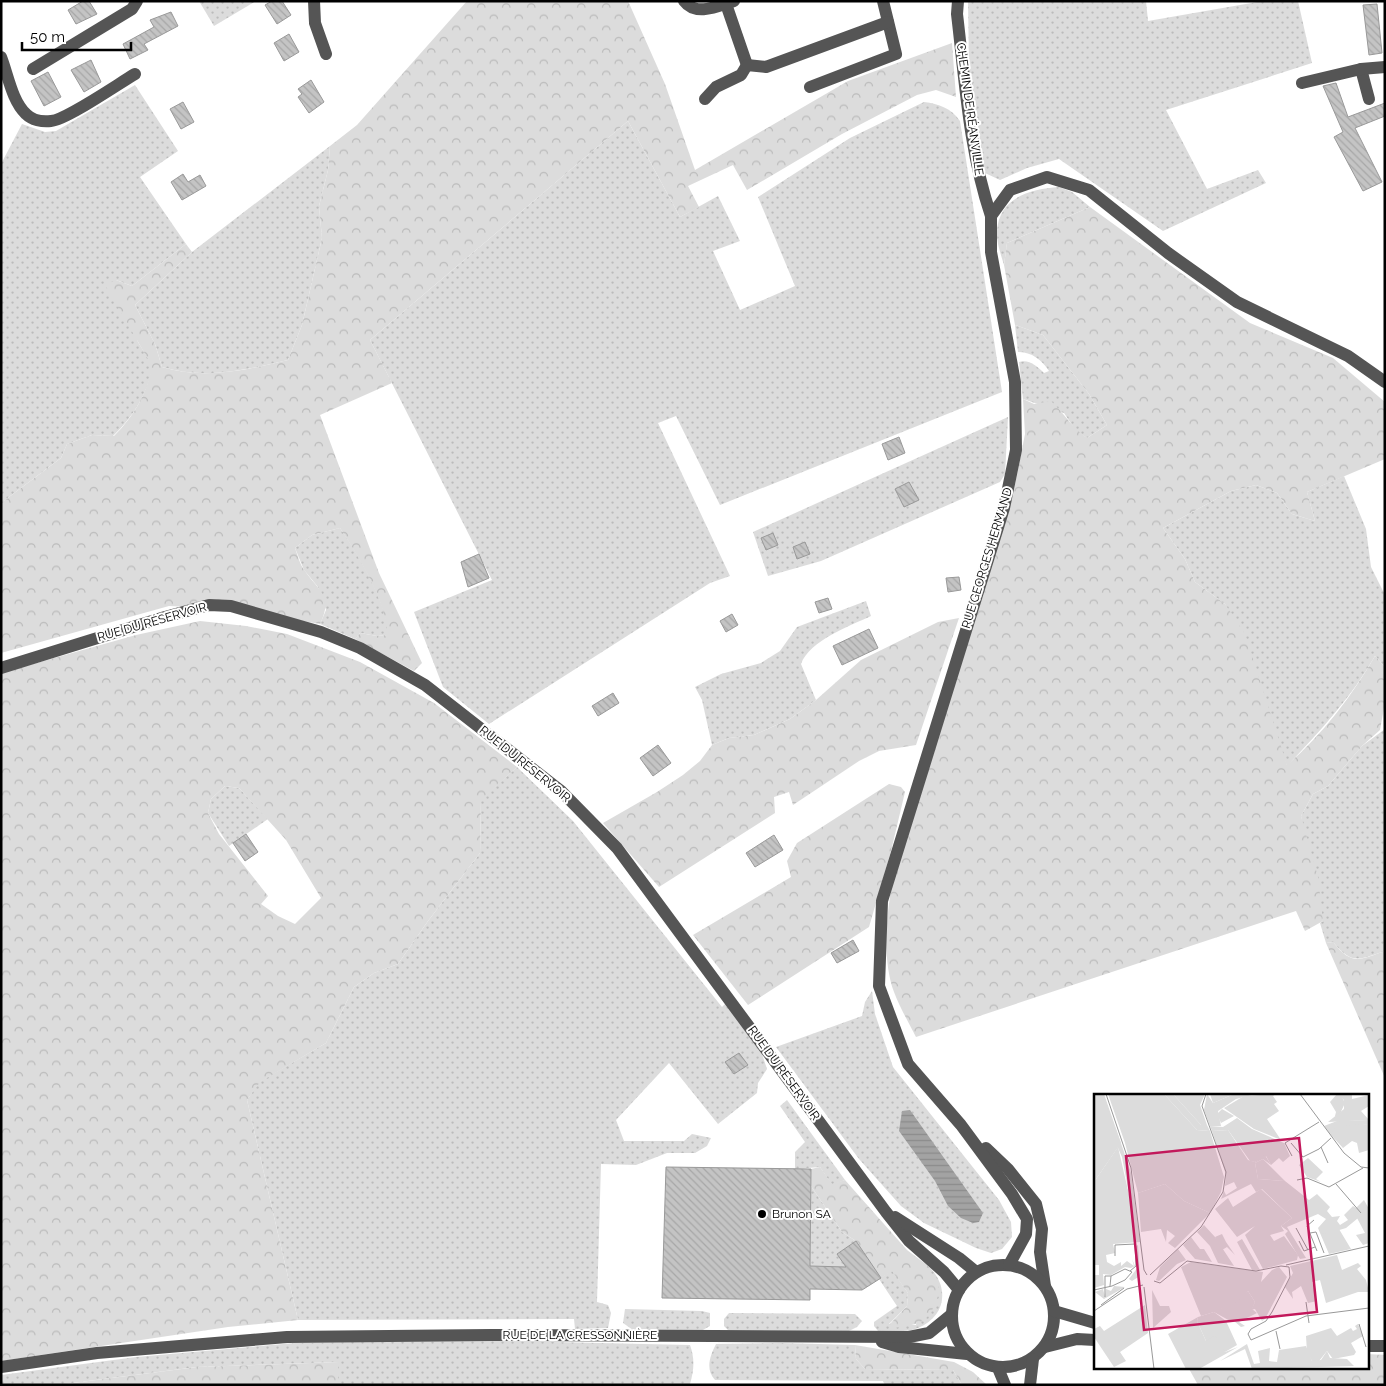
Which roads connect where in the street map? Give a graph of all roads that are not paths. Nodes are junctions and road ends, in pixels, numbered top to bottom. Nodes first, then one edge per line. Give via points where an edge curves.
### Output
1 (137, 1) edge
2 (314, 1) edge
3 (684, 1) edge
4 (883, 1) edge
5 (950, 1) edge
6 (730, 2) edge
7 (958, 8) edge
8 (888, 22) junction
9 (326, 54) dead end
10 (1, 57) edge
11 (747, 65) junction
12 (1385, 67) edge
13 (33, 69) dead end
14 (1361, 69) junction
15 (135, 74) dead end
16 (1302, 83) dead end
17 (810, 87) dead end
18 (706, 99) dead end
19 (1369, 99) dead end
20 (991, 216) junction
21 (1385, 382) edge
22 (1, 668) edge
23 (961, 1125) junction
24 (886, 1212) junction
25 (1009, 1265) junction
26 (976, 1272) junction
27 (1045, 1286) junction
28 (959, 1290) junction
29 (1054, 1311) junction
30 (951, 1315) junction
31 (1094, 1323) edge
32 (872, 1339) junction
33 (1094, 1340) edge
34 (1368, 1346) edge
35 (1385, 1346) edge
36 (1045, 1347) junction
37 (967, 1354) junction
38 (1033, 1359) junction
39 (1, 1367) edge
40 (998, 1368) junction
41 (1005, 1385) edge
42 (1030, 1385) edge

1 - 13 street via 132,9
2 - 9 street via 315,23
3 - 6 street via 694,9 703,10
4 - 8 street
5 - 7 street
6 - 11 street
7 - 20 street, CHEMIN DE RÉANVILLE via 980,184
8 - 11 street via 766,67
8 - 17 street via 896,54
10 - 15 street via 18,103 32,119 52,121 66,116
11 - 18 street via 741,75 716,87
12 - 14 street
14 - 16 street
14 - 19 street
20 - 21 street via 1010,190 1048,177 1089,190 1168,253 1237,302 1348,356
20 - 23 street, RUE GEORGES HERMAND via 991,252 1014,382 1016,450 1004,508 882,901 880,986 908,1064
22 - 24 street, RUE DU RÉSERVOIR via 209,605 232,606 321,632 360,648 425,685 561,791 617,848
23 - 25 street, RUE GEORGES HERMAND via 1027,1218 1026,1234
23 - 27 street, RUE GEORGES HERMAND via 1008,1169 1036,1204 1042,1229 1040,1252
24 - 26 street, RUE DU RÉSERVOIR
24 - 28 street, RUE DU RÉSERVOIR via 909,1241 948,1275
25 - 26 street
25 - 27 street via 1031,1273
26 - 28 street
27 - 29 street
28 - 30 street
29 - 31 street
29 - 36 street via 1052,1333
30 - 32 street, RUE DE LA CRESSONNIÈRE via 930,1333
30 - 37 street via 954,1334
32 - 37 street, RUE DE LA CRESSONNIÈRE via 899,1347
32 - 39 street, RUE DE LA CRESSONNIÈRE via 491,1334 287,1337 97,1353
33 - 36 street via 1077,1339
34 - 35 street
36 - 38 street
37 - 40 street
38 - 40 street via 1021,1365
38 - 42 street
40 - 41 street

